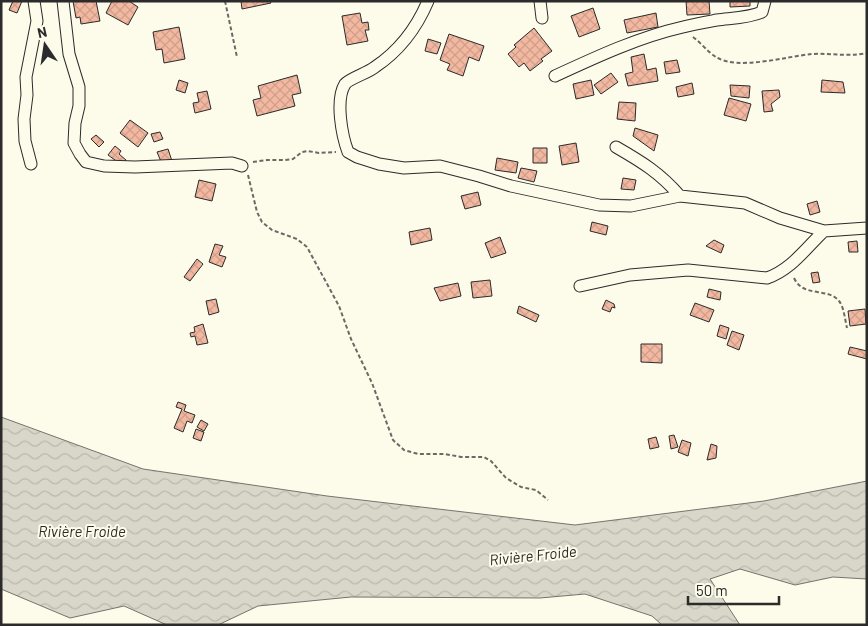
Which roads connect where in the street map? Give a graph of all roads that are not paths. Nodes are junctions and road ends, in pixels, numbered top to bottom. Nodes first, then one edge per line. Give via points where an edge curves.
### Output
1 (34, 1) edge
2 (63, 1) edge
3 (428, 1) edge
4 (540, 1) edge
5 (765, 1) edge
6 (542, 18) dead end
7 (555, 76) dead end
8 (616, 146) dead end
9 (31, 164) dead end
10 (242, 166) road end
11 (680, 196) junction
12 (867, 228) edge
13 (824, 231) junction
14 (580, 286) dead end

1 - 9 street via 37,21 26,77 24,119
2 - 10 street via 70,54 79,87 74,143 86,162 112,166 232,163
3 - 11 street via 412,31 388,57 344,86 340,120 348,152 379,164 404,168 440,166 511,186 600,205 631,206
4 - 6 street
5 - 7 street via 762,12 753,16 716,20 644,39
8 - 11 street via 649,166
11 - 13 street via 745,203
12 - 13 street
13 - 14 street via 788,267 768,278 688,270 630,275

